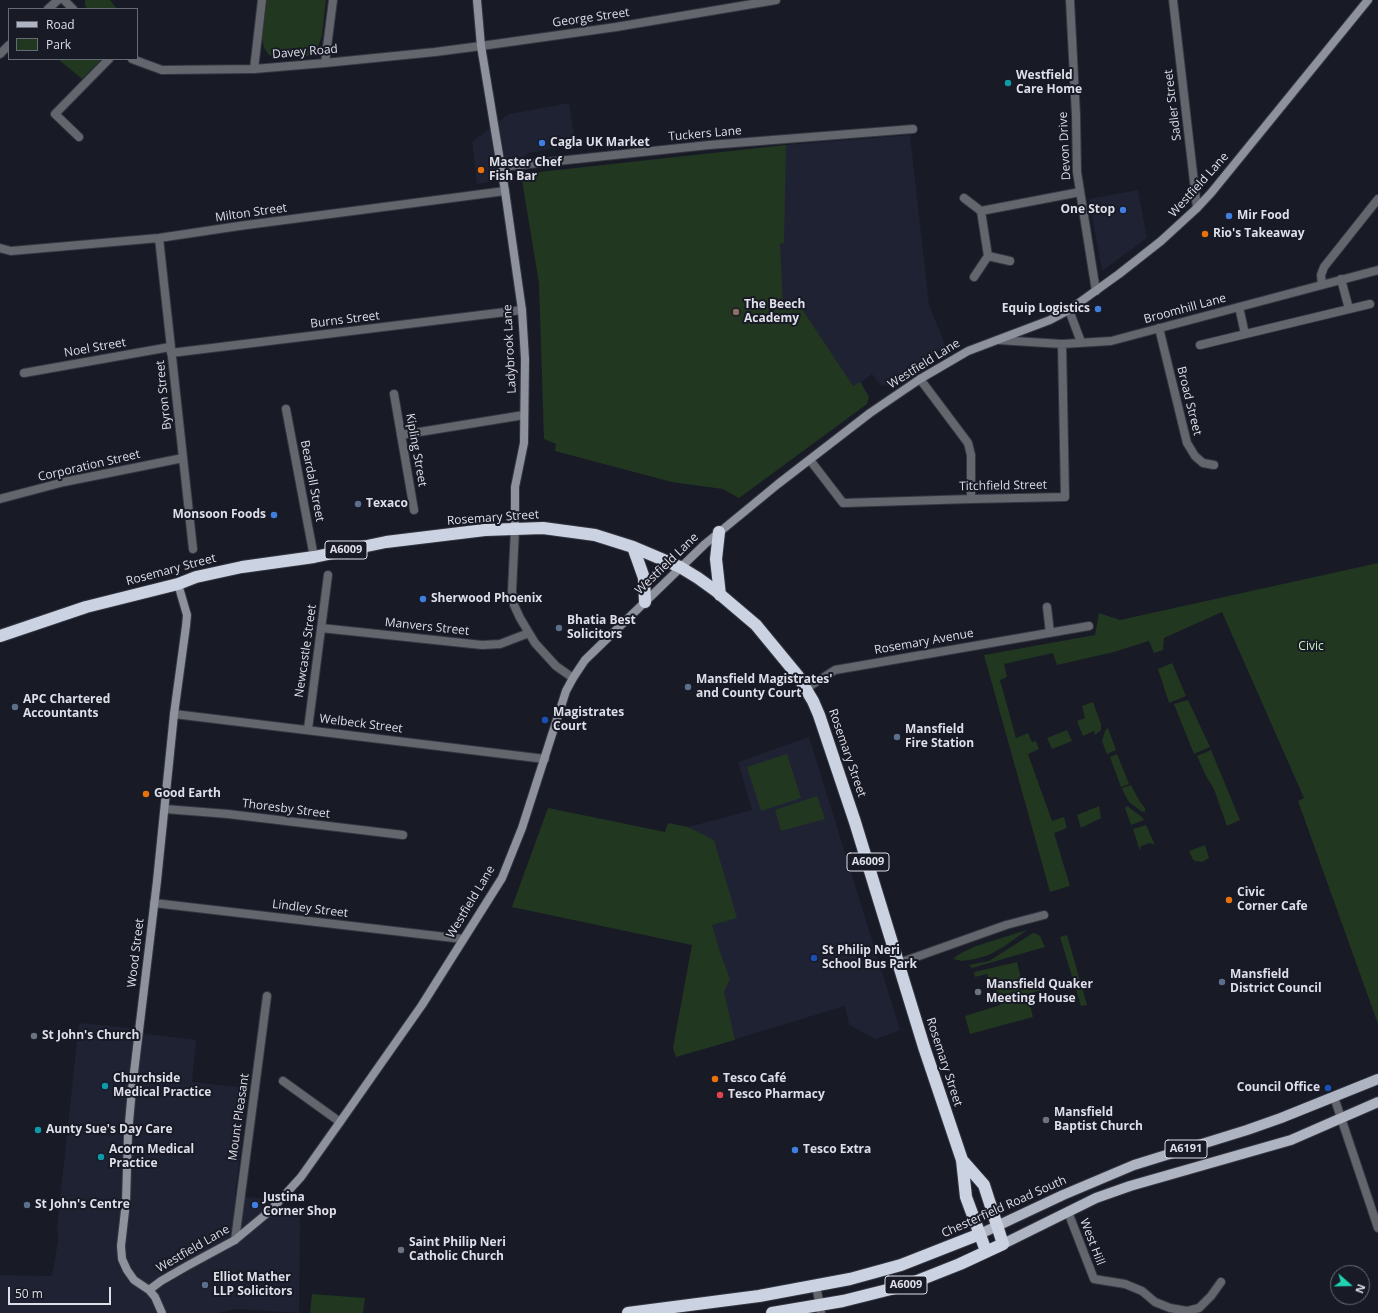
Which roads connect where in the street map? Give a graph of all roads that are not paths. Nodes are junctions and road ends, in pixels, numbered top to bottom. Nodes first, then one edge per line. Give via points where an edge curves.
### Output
1 (58, 0) edge
2 (64, 0) edge
3 (262, 0) edge
4 (333, 0) edge
5 (477, 0) edge
6 (776, 0) edge
7 (1070, 0) edge
8 (1173, 0) edge
9 (1368, 0) edge
10 (49, 8) edge
11 (72, 8) edge
12 (8, 46) edge
13 (481, 46) junction
14 (0, 54) edge
15 (108, 60) edge
16 (135, 60) edge
17 (325, 63) junction
18 (254, 69) junction
19 (913, 129) dead end
20 (79, 137) dead end
21 (500, 167) junction
22 (505, 191) junction
23 (1080, 192) junction
24 (964, 198) dead end
25 (1378, 199) edge
26 (1197, 208) junction
27 (981, 211) junction
28 (158, 238) junction
29 (0, 248) edge
30 (988, 256) junction
31 (1010, 261) dead end
32 (1378, 270) edge
33 (974, 277) dead end
34 (1341, 279) junction
35 (1322, 284) junction
36 (1096, 290) junction
37 (1370, 304) dead end
38 (1239, 307) junction
39 (1349, 309) junction
40 (522, 310) junction
41 (1069, 310) junction
42 (1159, 328) junction
43 (1245, 334) junction
44 (995, 340) junction
45 (1081, 342) junction
46 (1062, 344) junction
47 (1200, 345) dead end
48 (171, 350) junction
49 (24, 373) dead end
50 (920, 379) junction
51 (394, 394) dead end
52 (286, 409) dead end
53 (524, 415) junction
54 (401, 435) junction
55 (183, 458) junction
56 (810, 460) junction
57 (1214, 465) dead end
58 (0, 499) edge
59 (971, 499) junction
60 (414, 510) dead end
61 (515, 529) junction
62 (719, 532) junction
63 (633, 547) junction
64 (193, 549) dead end
65 (314, 557) junction
66 (680, 567) junction
67 (328, 575) dead end
68 (178, 584) junction
69 (720, 595) junction
70 (645, 602) junction
71 (1047, 607) dead end
72 (1089, 626) dead end
73 (321, 628) junction
74 (529, 633) junction
75 (1050, 633) junction
76 (0, 636) edge
77 (573, 678) junction
78 (807, 688) junction
79 (174, 714) junction
80 (308, 729) junction
81 (545, 759) junction
82 (165, 809) junction
83 (403, 835) dead end
84 (154, 903) junction
85 (1044, 915) dead end
86 (463, 939) junction
87 (899, 963) junction
88 (267, 996) dead end
89 (1378, 1079) edge
90 (283, 1081) dead end
91 (1334, 1097) junction
92 (1378, 1102) edge
93 (1341, 1118) junction
94 (340, 1122) junction
95 (962, 1160) junction
96 (1068, 1212) junction
97 (996, 1226) junction
98 (1378, 1228) edge
99 (980, 1234) junction
100 (235, 1240) junction
101 (1003, 1244) junction
102 (986, 1251) junction
103 (1221, 1282) dead end
104 (816, 1285) junction
105 (149, 1290) junction
106 (821, 1309) edge
107 (162, 1313) edge
108 (628, 1313) edge
109 (772, 1313) edge

1 - 10 street
2 - 11 street
3 - 18 street
4 - 17 street
5 - 13 street, Ladybrook Lane
6 - 13 street, George Street via 616,27
7 - 23 street, Devon Drive
8 - 26 street, Sadler Street
9 - 26 street, Westfield Lane
12 - 14 street
13 - 17 street, Davey Road
13 - 21 street, Ladybrook Lane
15 - 20 street via 55,114
16 - 18 street, Davey Road via 162,70
17 - 18 street, Davey Road
19 - 21 street, Tuckers Lane
21 - 22 street, Ladybrook Lane
22 - 28 street, Milton Street
22 - 40 street, Ladybrook Lane
23 - 27 street
23 - 36 street, Devon Drive
24 - 27 street
25 - 35 street via 1324,267 1321,275
26 - 36 street, Westfield Lane via 1161,242
27 - 30 street
28 - 29 street, Milton Street via 11,251
28 - 48 street, Byron Street
30 - 31 street
30 - 33 street
32 - 34 street, Broomhill Lane
34 - 35 street, Broomhill Lane
34 - 39 street
35 - 38 street, Broomhill Lane
36 - 41 street, Westfield Lane
37 - 39 street
38 - 42 street, Broomhill Lane
38 - 43 street
39 - 43 street
40 - 48 street, Burns Street
40 - 53 street, Ladybrook Lane via 525,359
41 - 44 street, Westfield Lane via 1050,320
41 - 45 street
42 - 45 street, Broomhill Lane via 1111,341
42 - 57 street, Broad Street via 1187,443 1203,463
43 - 47 street
44 - 46 street, Broomhill Lane
44 - 50 street, Westfield Lane via 968,351
45 - 46 street, Broomhill Lane
46 - 59 street, Titchfield Street via 1065,497
48 - 49 street, Noel Street
48 - 55 street, Byron Street
50 - 56 street, Westfield Lane via 870,413
50 - 59 street via 968,443 971,455
51 - 54 street, Kipling Street
52 - 65 street, Beardall Street
53 - 54 street
53 - 61 street, Ladybrook Lane via 524,443 515,487
54 - 60 street, Kipling Street
55 - 58 street, Corporation Street via 64,482
55 - 64 street, Byron Street
56 - 59 street, Titchfield Street via 843,503
56 - 62 street, Westfield Lane
61 - 63 highway, Rosemary Street / A6009 via 543,528 570,531 595,535
61 - 65 highway, Rosemary Street / A6009 via 485,530 386,542
61 - 74 street, Ladybrook Lane via 512,590 514,605
62 - 66 street, Westfield Lane
62 - 69 highway via 716,559
63 - 66 highway, Rosemary Street / A6009
63 - 70 highway via 644,578
65 - 68 highway, Rosemary Street / A6009 via 242,567 196,577
66 - 69 highway, Rosemary Street / A6009
66 - 70 street, Westfield Lane
67 - 73 street, Newcastle Street
68 - 76 highway, Rosemary Street / A6009 via 86,607
68 - 79 street, Wood Street via 186,615 186,626
69 - 78 highway, Rosemary Street / A6009 via 756,625
70 - 77 street, Westfield Lane via 585,660
71 - 75 street
72 - 75 street, Rosemary Avenue
73 - 74 street, Manvers Street via 482,645 500,644
73 - 80 street, Newcastle Street
74 - 77 street, Ladybrook Lane via 556,666
75 - 78 street, Rosemary Avenue via 835,670
77 - 81 street, Westfield Lane via 566,691
78 - 87 highway, Rosemary Street / A6009 via 848,800
79 - 80 street, Welbeck Street
79 - 82 street, Wood Street
80 - 81 street, Welbeck Street
81 - 86 street, Westfield Lane via 502,878
82 - 83 street, Thoresby Street
82 - 84 street, Wood Street
84 - 86 street, Lindley Street
84 - 105 street, Wood Street via 132,1089 121,1246 122,1259 127,1270 134,1280
85 - 87 street via 1006,924
86 - 94 street, Westfield Lane via 422,1004
87 - 95 highway, Rosemary Street / A6009
88 - 100 street, Mount Pleasant
89 - 91 main road, Chesterfield Road South / A6191
90 - 94 street
91 - 93 street
91 - 97 main road, Chesterfield Road South / A6191 via 1247,1130 1134,1165
92 - 93 main road, A6191
93 - 96 main road, A6191 via 1291,1140 1130,1186 1096,1198
93 - 98 street
94 - 100 street, Westfield Lane via 301,1177 281,1200
95 - 97 highway, Rosemary Street / A6009 via 984,1185
95 - 99 highway, Rosemary Street / A6009 via 966,1197
96 - 101 main road, A6191
96 - 103 street, West Hill via 1094,1279 1125,1284 1155,1302 1187,1311 1199,1308
97 - 99 main road, Chesterfield Road South / A6191
97 - 101 highway, Rosemary Street / A6009
99 - 102 highway, Rosemary Street / A6009
99 - 104 highway, Chesterfield Road South / A6009 via 900,1265 850,1279
100 - 105 street, Westfield Lane via 160,1281
101 - 102 highway, A6009
102 - 106 highway, A6009 via 907,1285
104 - 106 street
104 - 108 highway, Chesterfield Road South / A6009 via 759,1296
105 - 107 street, Wood Street via 155,1296
106 - 109 highway, A6009

